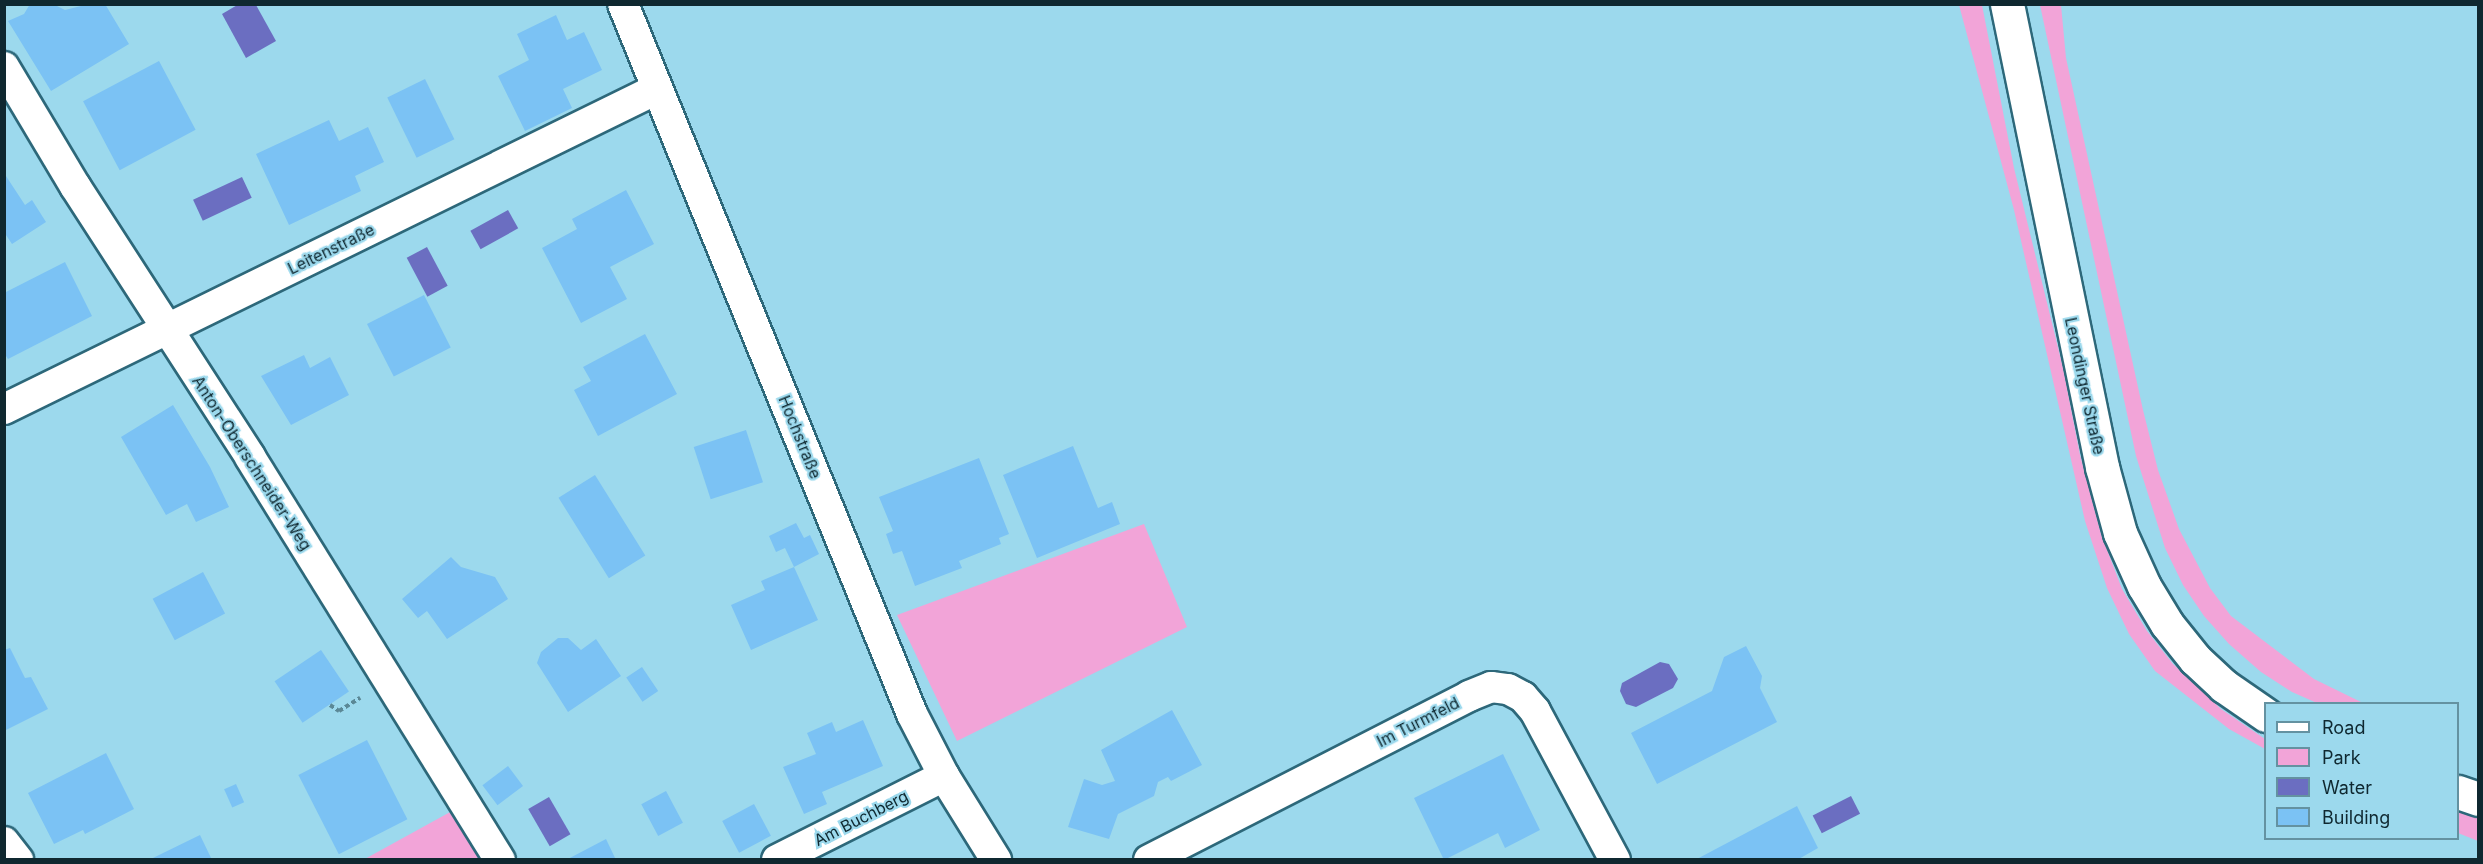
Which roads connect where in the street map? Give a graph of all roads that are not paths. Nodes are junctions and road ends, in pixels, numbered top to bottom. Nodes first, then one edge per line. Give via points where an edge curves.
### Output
1 (623, 4) edge
2 (2007, 4) edge
3 (4, 68) edge
4 (657, 88) junction
5 (167, 329) junction
6 (4, 409) edge
7 (2264, 714) edge
8 (944, 776) junction
9 (2459, 793) edge
10 (2478, 799) edge
11 (4, 843) edge
12 (18, 860) edge
13 (500, 860) edge
14 (777, 860) edge
15 (996, 860) edge
16 (1149, 860) edge
17 (1615, 860) edge

1 - 4 street, Hochstraße
2 - 7 street, Leondinger Straße via 2102,467 2120,533 2167,624 2195,659 2224,686
3 - 5 street, Anton-Oberschneider-Weg
4 - 5 street, Leitenstraße
4 - 8 street, Hochstraße via 912,714
5 - 6 street, Leitenstraße
5 - 13 street, Anton-Oberschneider-Weg
8 - 14 street, Am Buchberg
8 - 15 street, Hochstraße
9 - 10 street
11 - 12 street
16 - 17 street, Im Turmfeld via 1491,687 1508,689 1536,711

